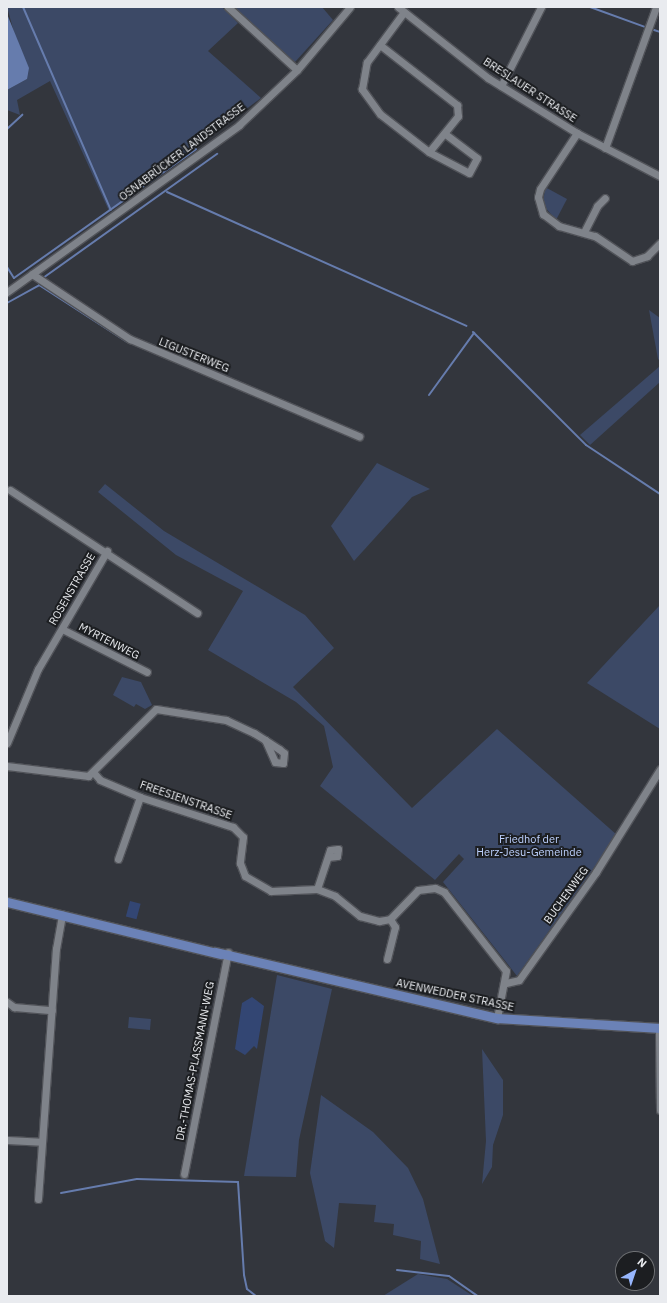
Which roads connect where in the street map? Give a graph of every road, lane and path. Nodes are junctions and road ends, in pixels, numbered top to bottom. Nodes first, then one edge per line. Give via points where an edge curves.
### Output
1 (228, 7) edge
2 (350, 7) edge
3 (398, 7) edge
4 (541, 7) edge
5 (656, 7) edge
6 (404, 12) junction
7 (380, 45) junction
8 (297, 70) junction
9 (501, 86) junction
10 (444, 133) junction
11 (577, 133) junction
12 (604, 148) junction
13 (429, 152) junction
14 (660, 176) edge
15 (605, 198) dead end
16 (584, 232) junction
17 (660, 243) edge
18 (32, 274) junction
19 (7, 292) edge
20 (359, 436) dead end
21 (10, 490) dead end
22 (107, 551) junction
23 (197, 613) dead end
24 (62, 629) junction
25 (147, 672) dead end
26 (265, 740) dead end
27 (7, 743) edge
28 (7, 766) edge
29 (660, 769) edge
30 (94, 774) junction
31 (140, 797) junction
32 (328, 857) dead end
33 (118, 859) dead end
34 (317, 889) junction
35 (7, 902) edge
36 (62, 914) junction
37 (390, 919) junction
38 (228, 955) junction
39 (387, 959) dead end
40 (506, 983) junction
41 (7, 1002) edge
42 (52, 1010) junction
43 (497, 1018) junction
44 (659, 1028) edge
45 (660, 1110) edge
46 (7, 1140) edge
47 (41, 1142) junction
48 (184, 1174) dead end
49 (38, 1199) dead end

1 - 8 street
2 - 8 street, OSNABRÜCKER LANDSTRASSE
3 - 6 street, BRESLAUER STRASSE
4 - 9 street
5 - 12 street
6 - 7 street
6 - 9 street, BRESLAUER STRASSE
7 - 10 street via 457,106 458,116
7 - 13 street via 364,69 362,89 380,114
8 - 18 street, OSNABRÜCKER LANDSTRASSE via 239,125
9 - 11 street, BRESLAUER STRASSE
10 - 13 street
10 - 13 street via 477,158 469,173
11 - 12 street, BRESLAUER STRASSE
11 - 16 street via 538,197 549,220
12 - 14 street, BRESLAUER STRASSE
15 - 16 street via 597,206
16 - 17 street via 632,261 647,256
18 - 19 street, OSNABRÜCKER LANDSTRASSE
18 - 20 street, LIGUSTERWEG via 130,339
21 - 22 street, ROSENSTRASSE
22 - 23 street
22 - 24 street, ROSENSTRASSE
24 - 25 street, MYRTENWEG
24 - 27 street, ROSENSTRASSE via 38,669
26 - 30 street via 226,720 156,709
28 - 30 street via 83,777
29 - 40 street, BUCHENWEG via 596,872 515,983
30 - 31 street, FREESIENSTRASSE via 100,780
31 - 33 street
31 - 34 street, FREESIENSTRASSE via 239,831 243,837 240,863 245,876 258,887 286,893
32 - 34 street
34 - 37 street, FREESIENSTRASSE via 335,896 368,921
35 - 36 main road, AVENWEDDER STRASSE
36 - 38 main road, AVENWEDDER STRASSE
36 - 42 street via 56,949
37 - 39 street via 395,927
37 - 40 street via 418,890 435,888 444,892 503,964
38 - 43 main road, AVENWEDDER STRASSE
38 - 48 street, DR.-THOMAS-PLASSMANN-WEG
40 - 43 street
41 - 42 street via 14,1007
42 - 47 street
43 - 44 main road, AVENWEDDER STRASSE
44 - 45 street
46 - 47 street
47 - 49 street

